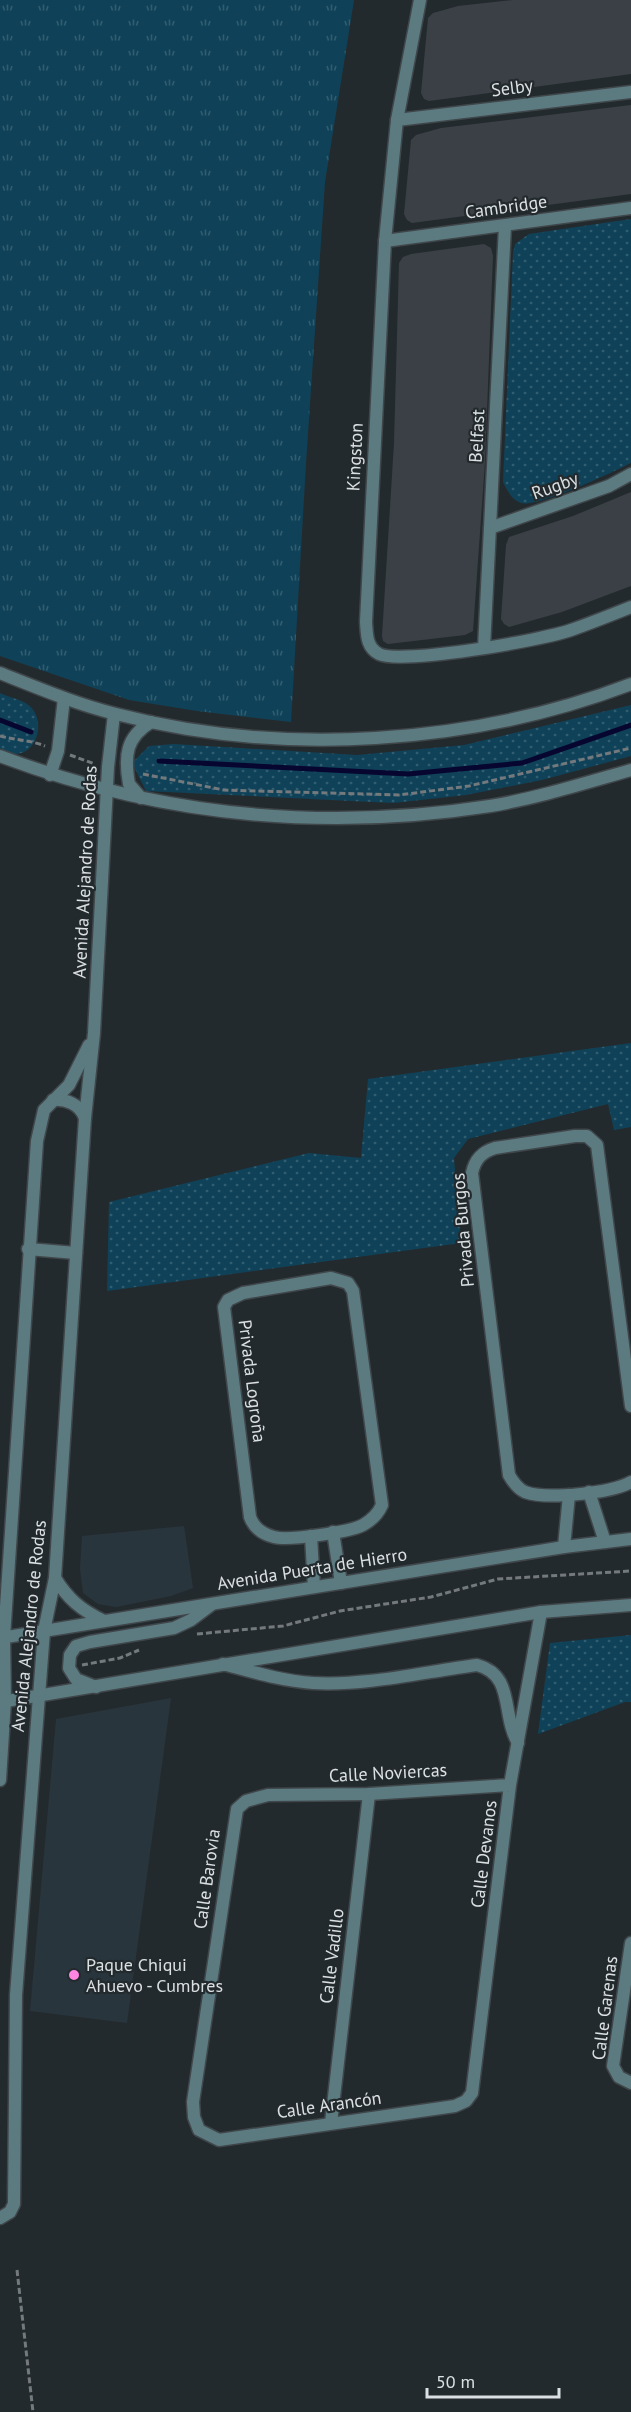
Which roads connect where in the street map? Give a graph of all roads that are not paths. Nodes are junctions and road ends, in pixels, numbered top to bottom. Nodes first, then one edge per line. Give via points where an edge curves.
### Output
1 (420, 0) edge
2 (631, 92) edge
3 (397, 120) junction
4 (631, 208) edge
5 (505, 226) junction
6 (385, 241) junction
7 (631, 474) edge
8 (490, 528) junction
9 (631, 607) edge
10 (484, 648) junction
11 (0, 673) edge
12 (631, 684) edge
13 (64, 698) junction
14 (114, 714) junction
15 (151, 722) junction
16 (0, 756) edge
17 (631, 770) edge
18 (50, 775) junction
19 (107, 791) junction
20 (141, 798) junction
21 (94, 1033) junction
22 (53, 1100) junction
23 (85, 1118) junction
24 (28, 1249) junction
25 (76, 1253) junction
26 (631, 1406) edge
27 (631, 1482) edge
28 (589, 1492) junction
29 (569, 1495) junction
30 (333, 1532) junction
31 (311, 1536) junction
32 (631, 1539) edge
33 (605, 1542) junction
34 (564, 1547) junction
35 (55, 1578) junction
36 (341, 1582) junction
37 (314, 1587) junction
38 (212, 1604) junction
39 (631, 1605) edge
40 (541, 1612) junction
41 (104, 1620) junction
42 (44, 1631) junction
43 (2, 1637) edge
44 (222, 1664) junction
45 (96, 1687) junction
46 (38, 1696) junction
47 (2, 1701) edge
48 (518, 1743) junction
49 (0, 1780) edge
50 (510, 1785) junction
51 (369, 1794) junction
52 (268, 1795) joint
53 (631, 1943) edge
54 (631, 2083) edge
55 (466, 2101) joint
56 (330, 2123) junction
57 (199, 2130) joint
58 (0, 2218) edge

1 - 3 street, Kingston
2 - 3 street, Selby
3 - 6 street, Kingston
4 - 5 street, Cambridge
5 - 6 street, Cambridge
5 - 8 street, Belfast
6 - 10 street, Kingston via 370,520 368,642 385,656 435,655
7 - 8 street, Rugby via 609,486
8 - 10 street, Belfast
9 - 10 street, Kingston via 568,631
11 - 13 street
12 - 15 street via 518,718 450,731 380,737 269,739
13 - 14 street
13 - 18 street via 58,751
14 - 15 street
14 - 19 street, Avenida Alejandro de Rodas
15 - 20 street via 132,736 129,745 129,784
16 - 18 street
17 - 20 street via 492,805 406,816 336,819 258,815 195,809
18 - 19 street
19 - 20 street
19 - 21 street, Avenida Alejandro de Rodas
21 - 22 street, Avenida Alejandro de Rodas via 69,1084
21 - 23 street, Avenida Alejandro de Rodas
22 - 23 street via 72,1103
22 - 24 street, Avenida Alejandro de Rodas via 40,1122
23 - 25 street, Avenida Alejandro de Rodas
24 - 25 street
24 - 43 street, Avenida Alejandro de Rodas
25 - 35 street, Avenida Alejandro de Rodas
26 - 29 street, Privada Burgos via 597,1145 587,1136 576,1136 486,1151 472,1173 509,1475 524,1491
27 - 28 street, Privada Burgos
28 - 29 street, Privada Burgos
28 - 33 street
29 - 34 street
30 - 31 street, Privada Logroña
30 - 31 street, Privada Logroña via 361,1526 374,1518 382,1494 353,1291 348,1283 331,1278 243,1293 228,1299 224,1307 253,1524 275,1538
30 - 36 street
31 - 37 street
32 - 33 street, Avenida Puerta de Hierro
33 - 34 street, Avenida Puerta de Hierro
34 - 36 street, Avenida Puerta de Hierro
35 - 41 street via 66,1597 83,1611
35 - 42 street, Avenida Alejandro de Rodas
36 - 37 street, Avenida Puerta de Hierro
37 - 38 street, Avenida Puerta de Hierro
38 - 41 street, Avenida Puerta de Hierro
38 - 45 street via 174,1628 76,1646 69,1668 76,1679
39 - 40 street
40 - 44 street
40 - 48 street, Calle Devanos
41 - 42 street, Avenida Puerta de Hierro
42 - 43 street, Avenida Puerta de Hierro
42 - 46 street, Avenida Alejandro de Rodas
43 - 47 street, Avenida Alejandro de Rodas
44 - 45 street
44 - 48 street via 313,1683 350,1682 477,1665 500,1678 508,1720
45 - 46 street
46 - 47 street
46 - 58 street, Avenida Alejandro de Rodas via 16,1995 14,2204
47 - 49 street, Avenida Alejandro de Rodas
48 - 50 street, Calle Devanos
50 - 51 street, Calle Noviercas
50 - 55 street, Calle Devanos via 472,2093
51 - 52 street, Calle Noviercas
51 - 56 street, Calle Vadillo
52 - 57 street, Calle Barovia via 246,1801 234,1818 194,2102
53 - 54 street, Calle Garenas via 613,2066 619,2077
55 - 56 street, Calle Arancón via 455,2106
56 - 57 street, Calle Arancón via 219,2140

